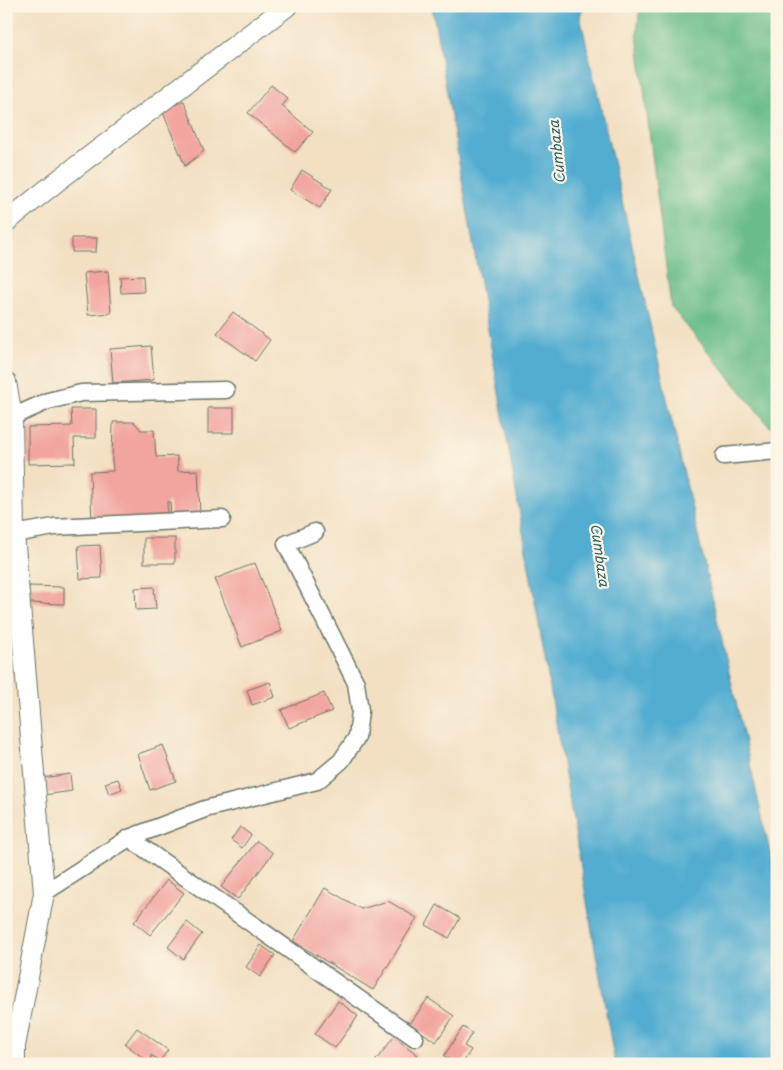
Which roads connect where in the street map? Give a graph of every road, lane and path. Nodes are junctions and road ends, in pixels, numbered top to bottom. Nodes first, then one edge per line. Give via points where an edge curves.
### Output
1 (287, 6) edge
2 (6, 222) edge
3 (6, 382) edge
4 (226, 390) dead end
5 (12, 417) junction
6 (777, 451) edge
7 (724, 456) dead end
8 (222, 519) dead end
9 (315, 532) dead end
10 (14, 534) junction
11 (129, 838) junction
12 (44, 893) junction
13 (415, 1038) dead end
14 (15, 1064) edge

1 - 2 street
3 - 5 street
4 - 5 street via 81,393 48,401
5 - 10 street
6 - 7 street
8 - 10 street via 54,527
9 - 11 street via 286,544 356,683 360,711 357,737 342,761 317,781 205,809
10 - 12 street
11 - 12 street
11 - 13 street
12 - 14 street via 15,1046

